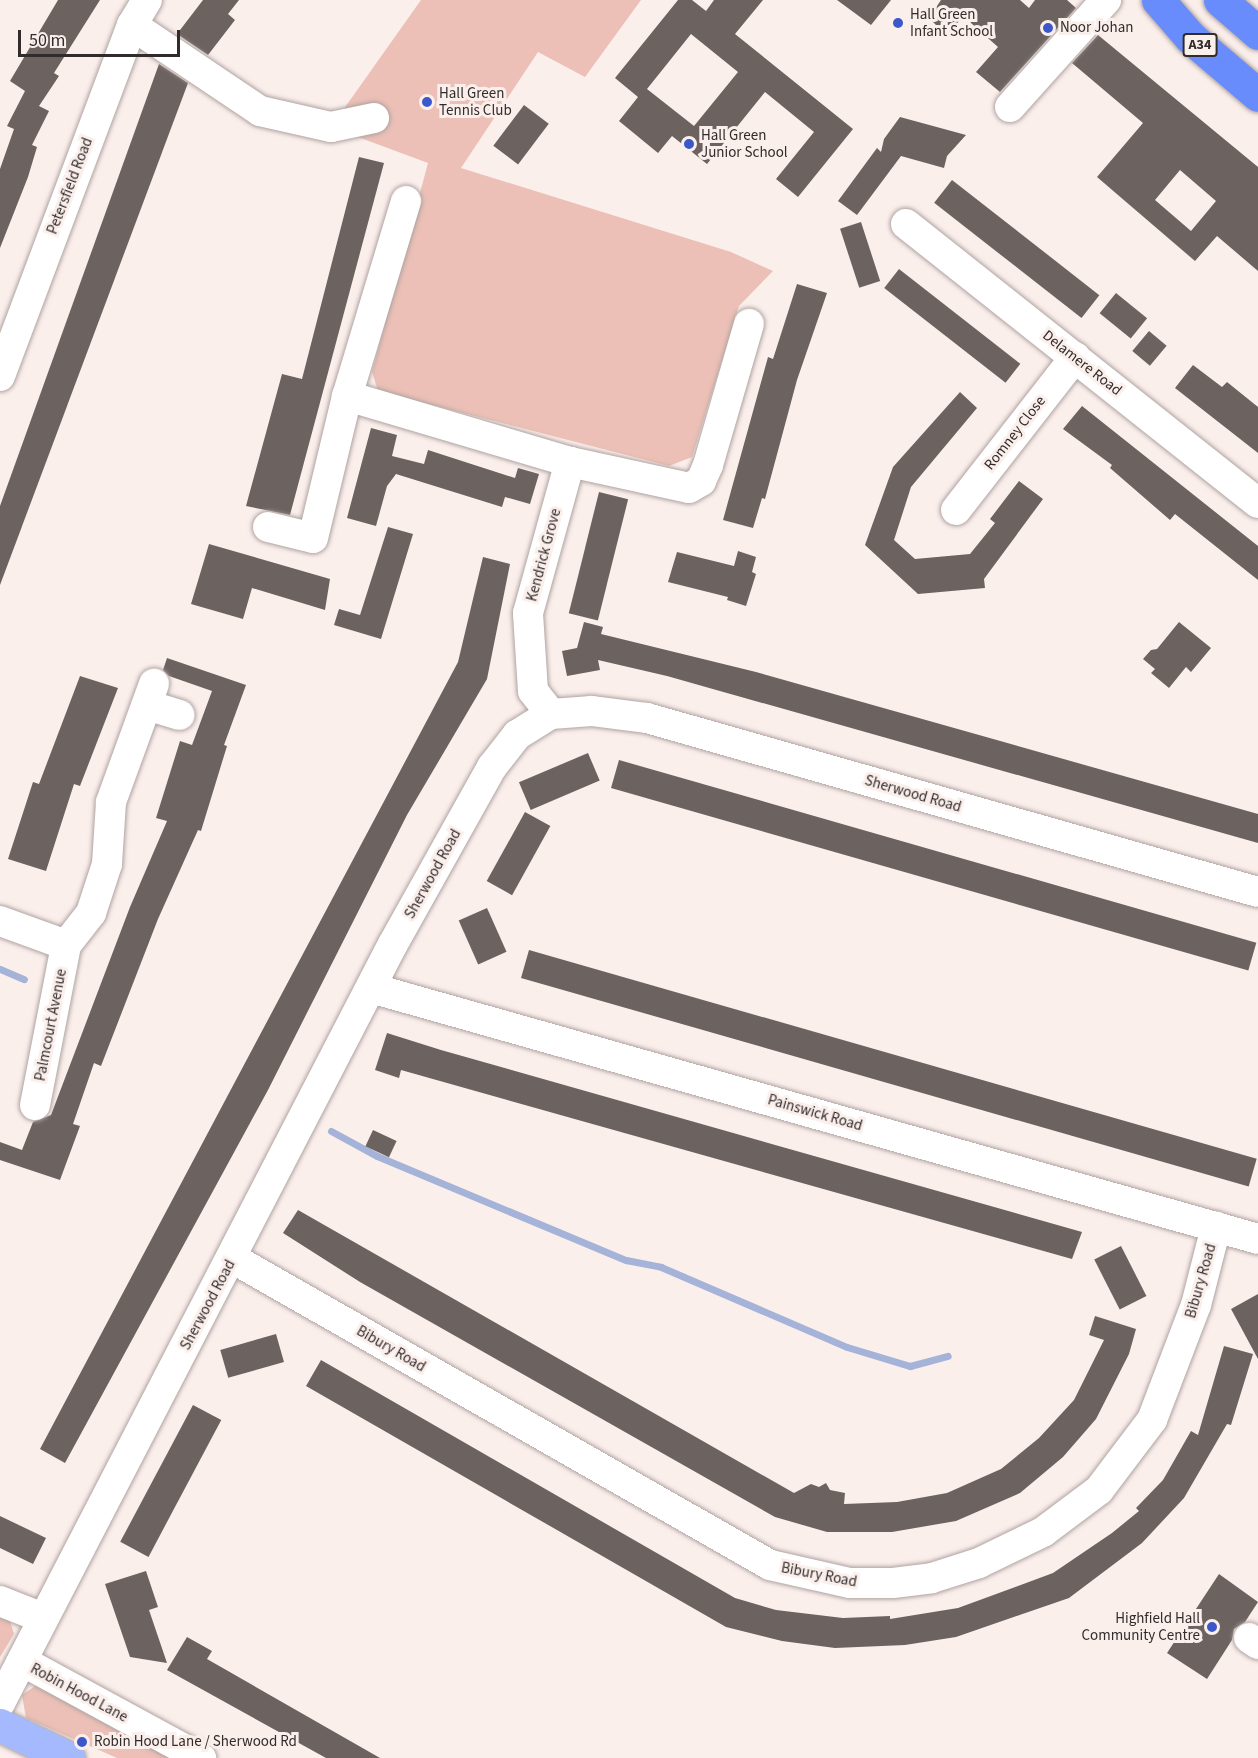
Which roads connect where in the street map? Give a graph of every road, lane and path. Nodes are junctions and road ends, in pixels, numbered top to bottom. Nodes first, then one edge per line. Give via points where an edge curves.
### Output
1 (1106, 0) edge
2 (1158, 0) edge
3 (1220, 0) edge
4 (140, 12) edge
5 (1258, 33) edge
6 (1258, 95) edge
7 (1010, 107) dead end
8 (374, 118) dead end
9 (406, 201) dead end
10 (906, 224) dead end
11 (749, 324) dead end
12 (1075, 357) junction
13 (0, 376) edge
14 (347, 396) junction
15 (570, 462) junction
16 (1258, 503) edge
17 (956, 510) dead end
18 (268, 527) dead end
19 (551, 714) junction
20 (180, 715) dead end
21 (1258, 892) edge
22 (0, 921) edge
23 (66, 945) junction
24 (371, 988) junction
25 (35, 1105) dead end
26 (1216, 1227) junction
27 (1258, 1239) edge
28 (232, 1258) junction
29 (0, 1601) edge
30 (43, 1618) junction
31 (22, 1662) junction
32 (0, 1703) edge
33 (0, 1725) edge
34 (68, 1758) edge
35 (201, 1758) edge

1 - 7 street
2 - 6 highway, A34 via 1190,37
3 - 5 highway
4 - 8 street via 260,111 331,127
4 - 13 street, Petersfield Road
9 - 14 street
10 - 12 street, Delamere Road
11 - 15 street via 708,465 692,498
12 - 16 street, Delamere Road
12 - 17 street, Romney Close
14 - 15 street
14 - 18 street via 325,541
15 - 19 street, Kendrick Grove via 528,613 533,691
19 - 21 street, Sherwood Road via 592,711 647,718
19 - 24 street, Sherwood Road via 517,735 504,749
20 - 23 street, Palmcourt Avenue via 150,694 111,802 107,864 91,913
22 - 23 street
23 - 25 street, Palmcourt Avenue
24 - 26 street, Painswick Road
24 - 28 street, Sherwood Road
26 - 27 street, Painswick Road
26 - 28 street, Bibury Road via 1196,1305 1152,1420 1098,1490 1043,1532 979,1563 932,1578 893,1584 849,1583 770,1565
28 - 30 street, Sherwood Road
29 - 30 street
30 - 31 street, Sherwood Road
31 - 32 street, Sherwood Road
31 - 35 street, Robin Hood Lane
33 - 34 main road

